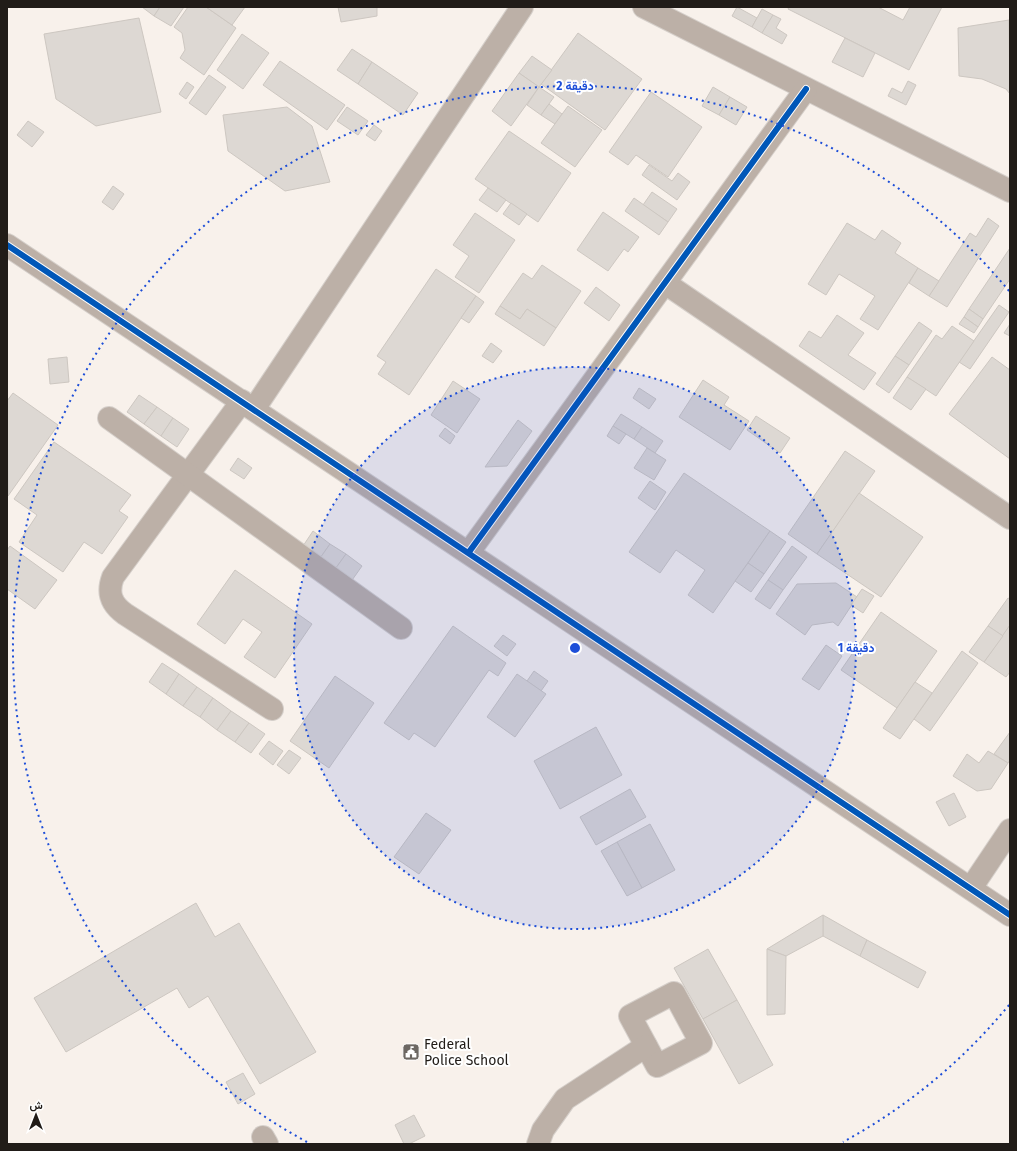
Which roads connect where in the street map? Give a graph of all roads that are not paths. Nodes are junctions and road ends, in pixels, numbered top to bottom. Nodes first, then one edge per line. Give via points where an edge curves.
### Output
1 (522, 7) edge
2 (644, 7) edge
3 (806, 89) junction
4 (1010, 191) edge
5 (7, 245) edge
6 (665, 283) junction
7 (248, 405) junction
8 (109, 418) dead end
9 (187, 474) junction
10 (1010, 518) edge
11 (469, 552) junction
12 (401, 628) dead end
13 (272, 709) dead end
14 (1010, 830) edge
15 (971, 888) junction
16 (1010, 915) edge
17 (646, 1046) dead end
18 (538, 1144) edge

1 - 7 street
2 - 3 street
3 - 4 street
3 - 6 street
5 - 7 street
6 - 10 street
6 - 11 street
7 - 9 street
7 - 11 street
8 - 9 street
9 - 12 street
9 - 13 street via 113,577 110,594 118,609 125,614
11 - 15 street
14 - 15 street
15 - 16 street
17 - 18 street via 565,1099 543,1130

